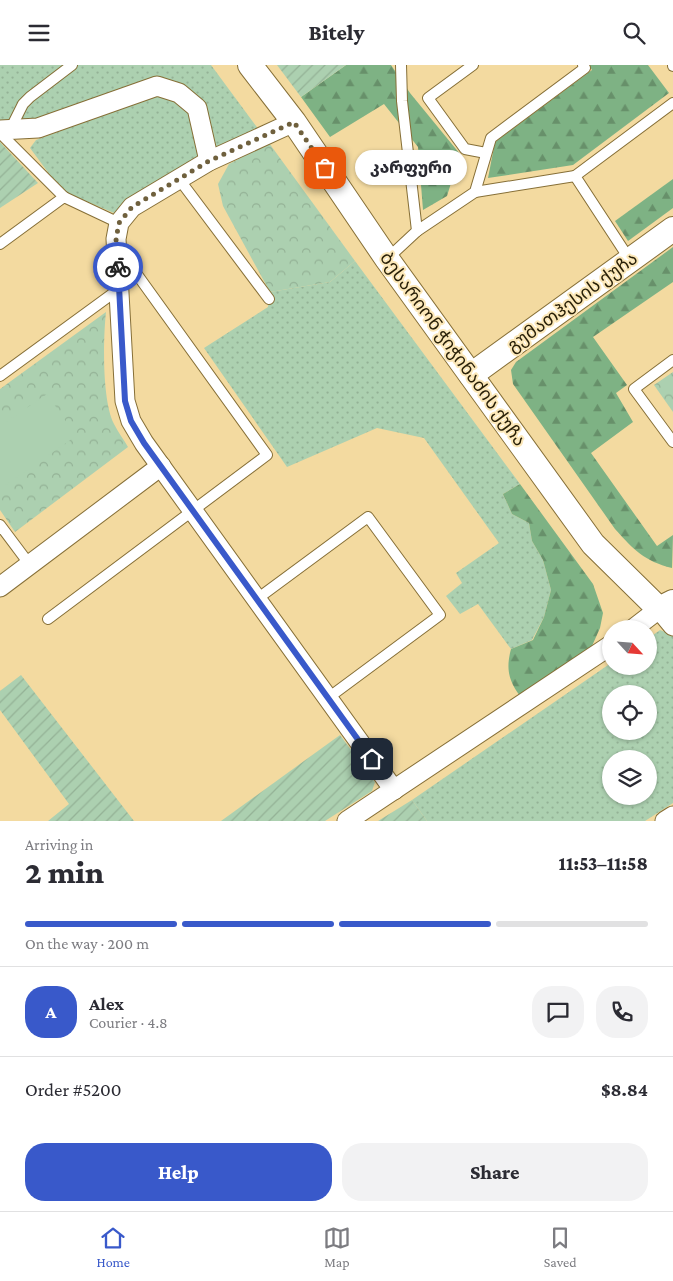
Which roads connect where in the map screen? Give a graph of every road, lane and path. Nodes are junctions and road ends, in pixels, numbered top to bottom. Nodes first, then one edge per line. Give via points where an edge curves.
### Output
1 (72, 65) edge
2 (250, 65) edge
3 (402, 65) edge
4 (473, 65) edge
5 (583, 65) edge
6 (673, 103) edge
7 (294, 122) junction
8 (3, 131) edge
9 (486, 153) junction
10 (209, 161) junction
11 (575, 176) junction
12 (179, 179) junction
13 (475, 192) junction
14 (64, 197) junction
15 (119, 223) junction
16 (673, 229) edge
17 (417, 231) junction
18 (0, 243) edge
19 (387, 259) junction
20 (630, 260) junction
21 (118, 281) junction
22 (269, 299) dead end
23 (673, 360) edge
24 (471, 375) junction
25 (0, 377) edge
26 (673, 441) edge
27 (161, 466) junction
28 (193, 510) junction
29 (0, 525) edge
30 (30, 565) junction
31 (0, 587) edge
32 (257, 599) junction
33 (668, 612) edge
34 (48, 619) dead end
35 (652, 620) edge
36 (602, 651) edge
37 (328, 698) junction
38 (394, 790) junction
39 (673, 816) edge
40 (347, 821) edge
41 (665, 821) edge

1 - 8 lane via 30,97
2 - 7 street, ბესარიონ ჭიჭინაძის ქუჩა
3 - 17 lane via 402,101
4 - 9 lane via 428,98 466,149
5 - 9 lane via 586,68 491,138
6 - 11 lane
7 - 10 street
7 - 19 street, ბესარიონ ჭიჭინაძის ქუჩა
8 - 10 street via 38,128 157,86 180,93 197,108
8 - 14 lane
9 - 13 lane
10 - 12 street
11 - 13 lane
11 - 20 lane
12 - 15 street via 132,207
12 - 22 lane
13 - 17 lane
14 - 15 lane
14 - 18 lane
15 - 21 street via 116,239
16 - 20 street, გუმათჰესის ქუჩა
17 - 19 lane
19 - 24 street, ბესარიონ ჭიჭინაძის ქუჩა
20 - 24 street, გუმათჰესის ქუჩა
21 - 25 lane
21 - 27 street via 125,401 131,421
21 - 28 lane via 136,273 267,455
23 - 26 lane via 634,389
24 - 33 street, ბესარიონ ჭიჭინაძის ქუჩა via 593,544
27 - 28 street
27 - 30 street
28 - 32 street
28 - 34 lane
29 - 30 lane
30 - 31 street
32 - 37 street
32 - 37 lane via 368,517 440,615
33 - 35 street
36 - 38 street
37 - 38 street
38 - 40 street
39 - 41 street

